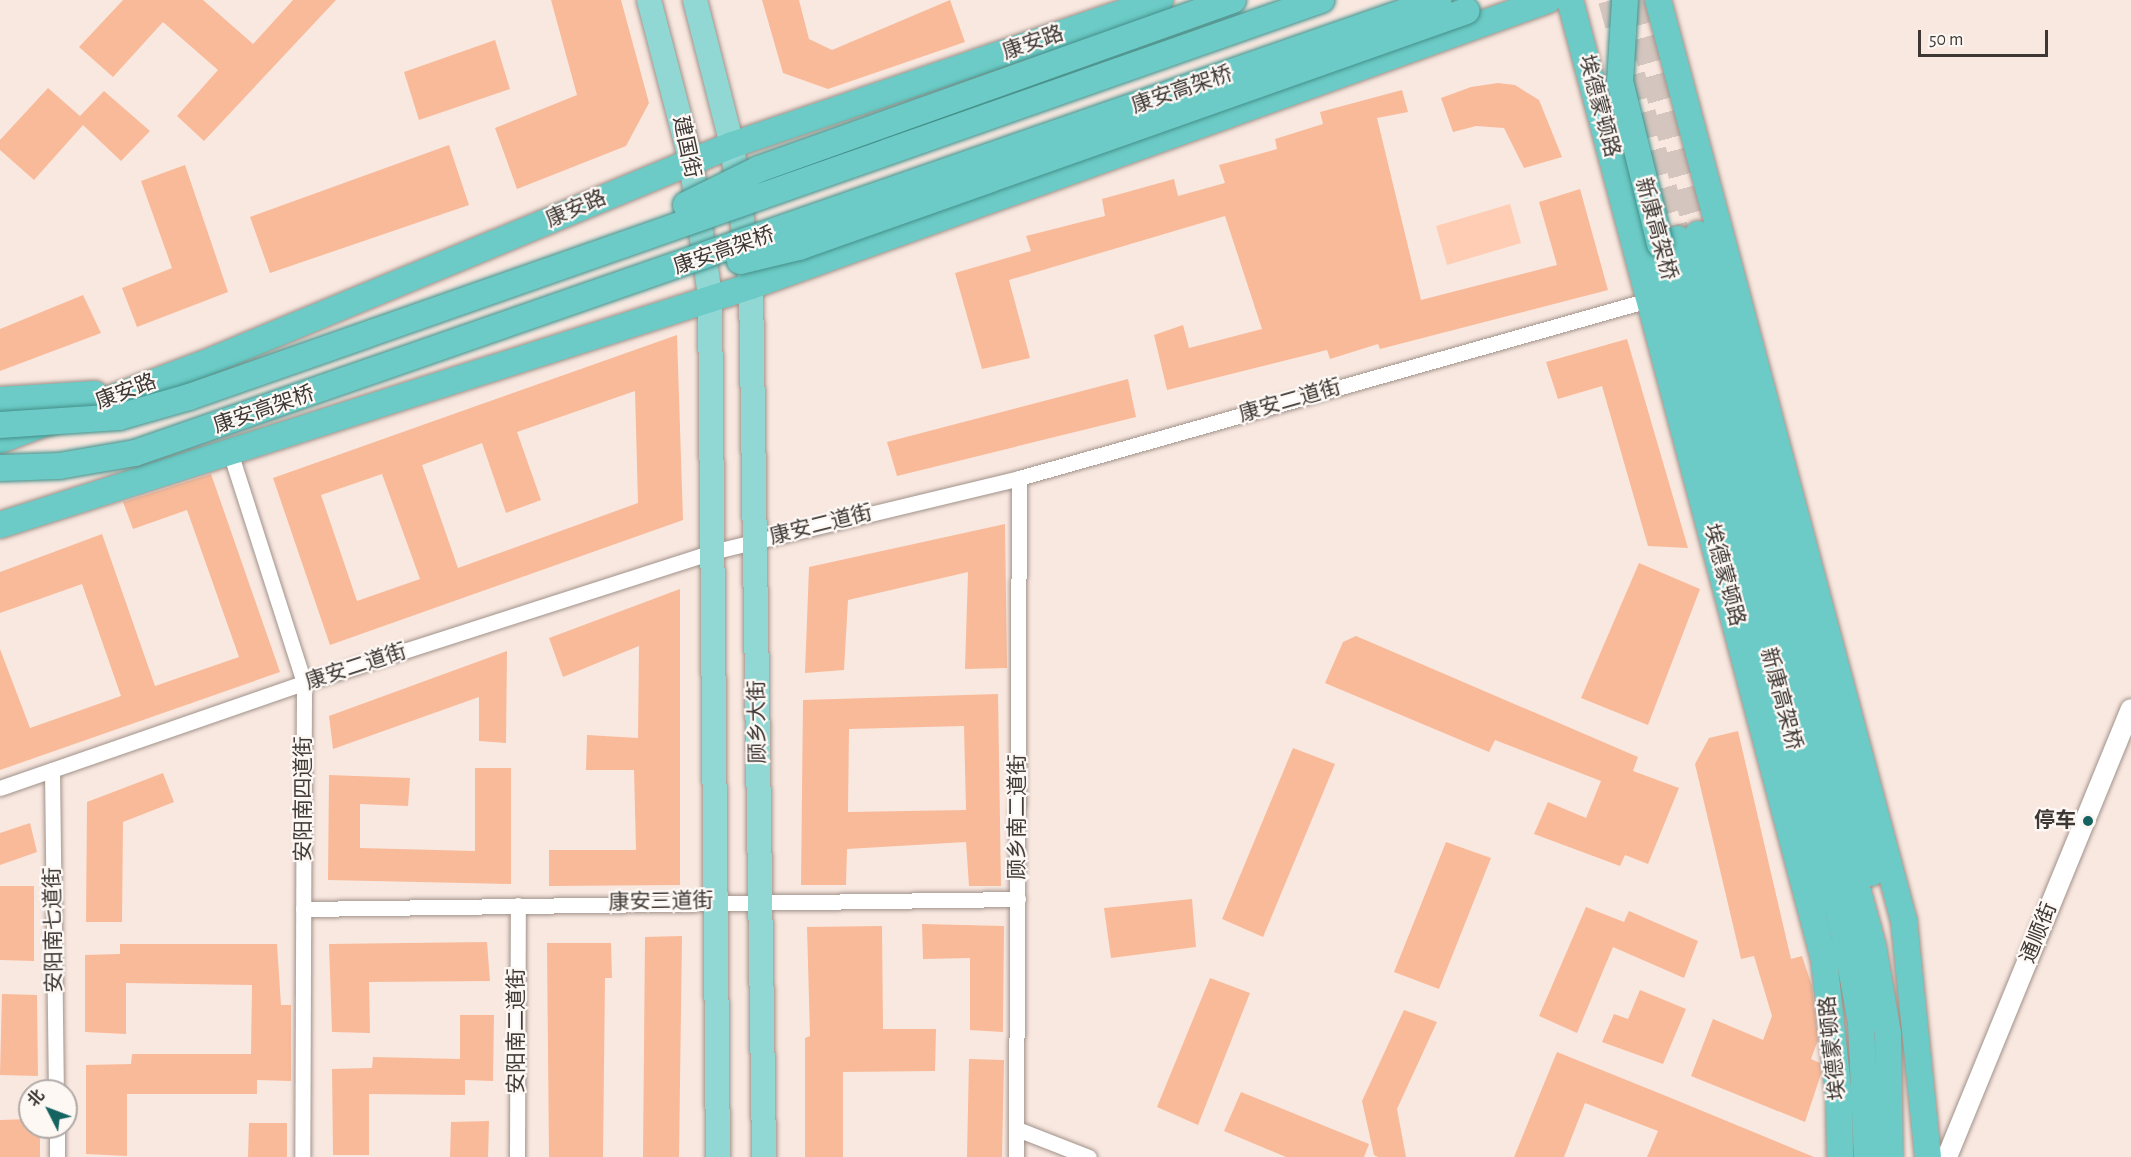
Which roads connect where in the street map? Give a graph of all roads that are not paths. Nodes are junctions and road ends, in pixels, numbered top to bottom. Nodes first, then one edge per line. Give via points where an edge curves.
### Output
1 (649, 0) edge
2 (695, 0) edge
3 (1160, 0) edge
4 (1233, 0) edge
5 (1321, 0) edge
6 (1439, 0) edge
7 (1546, 0) edge
8 (1570, 0) edge
9 (1625, 0) edge
10 (1658, 0) edge
11 (732, 145) junction
12 (691, 161) junction
13 (589, 253) junction
14 (751, 286) junction
15 (597, 296) junction
16 (710, 296) junction
17 (1652, 299) junction
18 (131, 390) junction
19 (0, 400) edge
20 (0, 425) edge
21 (0, 440) edge
22 (230, 452) junction
23 (0, 468) edge
24 (1020, 478) junction
25 (0, 525) edge
26 (756, 541) junction
27 (716, 551) junction
28 (304, 683) junction
29 (2131, 709) edge
30 (52, 770) junction
31 (0, 788) edge
32 (1018, 898) junction
33 (717, 900) junction
34 (760, 900) junction
35 (518, 905) junction
36 (303, 909) junction
37 (1911, 1008) junction
38 (56, 1079) edge
39 (1017, 1129) junction
40 (57, 1139) edge
41 (57, 1157) edge
42 (302, 1157) edge
43 (517, 1157) edge
44 (718, 1157) edge
45 (764, 1157) edge
46 (1017, 1157) edge
47 (1089, 1157) edge
48 (1840, 1157) edge
49 (1867, 1157) edge
50 (1890, 1157) edge
51 (1928, 1157) edge
52 (1947, 1157) edge

1 - 12 main road, 建国街
2 - 11 main road, 建国街
3 - 11 highway, 康安路
4 - 13 highway, bridge via 759,169
5 - 13 highway, 康安高架桥, bridge
6 - 15 highway, 康安高架桥, bridge
7 - 14 highway
7 - 15 highway, bridge via 1466,11 799,247
8 - 17 highway, 埃德蒙顿路
9 - 49 highway, 新康高架桥, bridge via 1619,51 1624,108 1847,945 1861,1023
10 - 37 highway via 1904,921
11 - 12 highway, 康安路
11 - 14 main road, 建国街
12 - 16 main road, 建国街
12 - 18 highway, 康安路
13 - 20 highway, 康安高架桥, bridge via 163,405 79,422
14 - 16 highway
14 - 26 main road, 顾乡大街
15 - 23 highway, 康安高架桥, bridge via 135,453 59,466
16 - 22 highway
16 - 27 main road, 顾乡大街
17 - 24 street, 康安二道街
17 - 48 highway, 埃德蒙顿路 via 1824,959 1839,1096
18 - 19 highway
18 - 21 highway, 康安路
22 - 25 highway
22 - 28 street, 安阳南四道街
24 - 26 street, 康安二道街
24 - 32 street, 顾乡南二道街
26 - 27 street, 康安二道街
26 - 34 main road, 顾乡大街
27 - 28 street, 康安二道街
27 - 33 main road, 顾乡大街
28 - 30 street, 康安二道街
28 - 36 street, 安阳南四道街
29 - 52 street, 通顺街
30 - 31 street, 康安二道街
30 - 38 street, 安阳南七道街
32 - 34 street, 康安三道街
32 - 39 street, 顾乡南二道街
33 - 34 street, 康安三道街
33 - 35 street, 康安三道街
33 - 44 main road, 顾乡大街
34 - 45 main road, 顾乡大街
35 - 36 street, 康安三道街
35 - 43 street, 安阳南二道街
36 - 42 street, 安阳南四道街
37 - 50 highway via 1688,236 1873,946 1888,1034
37 - 51 highway
39 - 46 street, 顾乡南二道街
39 - 47 street
40 - 41 street

